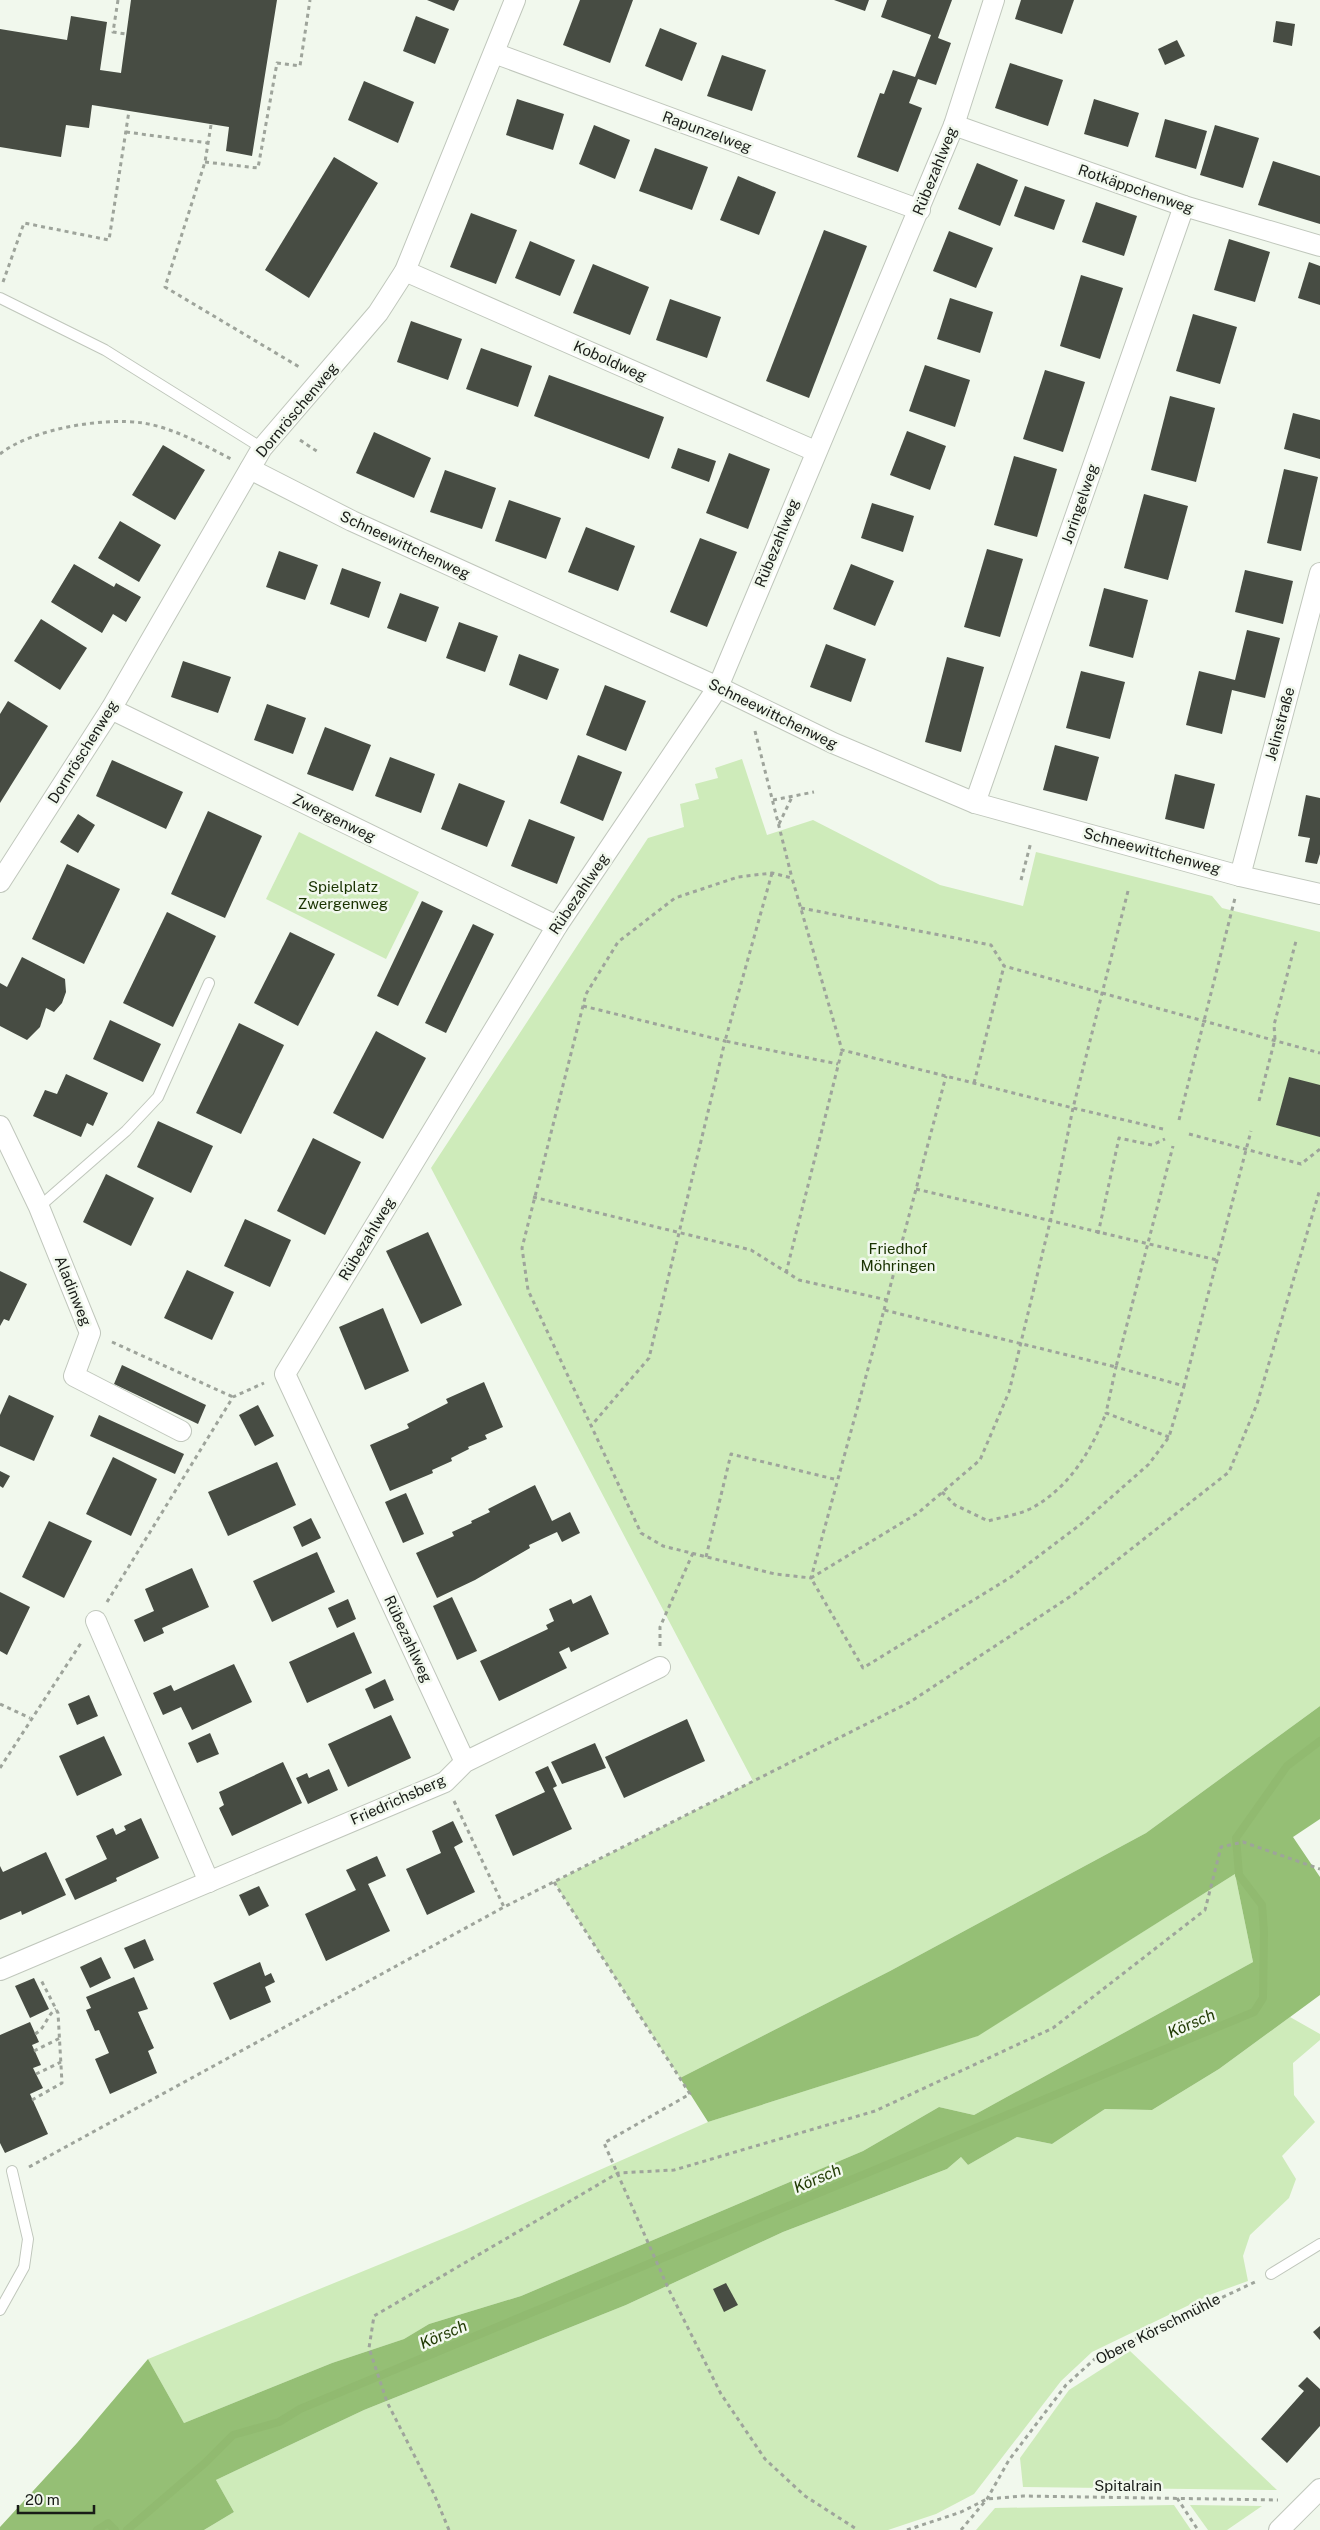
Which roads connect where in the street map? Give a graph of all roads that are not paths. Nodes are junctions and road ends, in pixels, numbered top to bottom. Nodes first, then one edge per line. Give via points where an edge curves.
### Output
1 (515, 0) edge
2 (994, 0) edge
3 (494, 53) junction
4 (954, 125) junction
5 (1184, 206) junction
6 (920, 210) junction
7 (1320, 246) edge
8 (405, 271) junction
9 (0, 298) edge
10 (262, 448) junction
11 (815, 451) junction
12 (250, 469) junction
13 (1320, 573) edge
14 (718, 687) junction
15 (111, 709) junction
16 (975, 803) junction
17 (1240, 876) junction
18 (0, 882) edge
19 (1320, 894) edge
20 (557, 926) junction
21 (209, 983) dead end
22 (0, 1126) edge
23 (39, 1207) junction
24 (181, 1431) dead end
25 (96, 1621) road end
26 (660, 1667) road end
27 (465, 1762) junction
28 (209, 1882) junction
29 (0, 1970) edge
30 (12, 2172) road end
31 (1320, 2244) edge
32 (1271, 2274) road end
33 (0, 2310) edge
34 (1315, 2495) edge
35 (1279, 2530) edge

1 - 3 street, Dornröschenweg
2 - 4 street, Rübezahlweg
3 - 6 street, Rapunzelweg
3 - 8 street, Dornröschenweg
4 - 5 street, Rotkäppchenweg
4 - 6 street, Rübezahlweg
5 - 7 street, Rotkäppchenweg
5 - 16 street, Joringelweg
6 - 11 street, Rübezahlweg
8 - 10 street, Dornröschenweg via 378,313
8 - 11 street, Koboldweg
9 - 10 lane via 106,350
10 - 12 street, Dornröschenweg
11 - 14 street, Rübezahlweg
12 - 14 street, Schneewittchenweg via 352,521
12 - 15 street, Dornröschenweg
13 - 17 street, Jelinstraße
14 - 16 street, Schneewittchenweg via 833,743
14 - 20 street, Rübezahlweg
15 - 18 street, Dornröschenweg
15 - 20 street, Zwergenweg
16 - 17 street, Schneewittchenweg
17 - 19 street, Schneewittchenweg
20 - 27 street, Rübezahlweg via 285,1374
21 - 23 lane via 158,1097 126,1131
22 - 23 street, Aladinweg
23 - 24 street, Aladinweg via 90,1333 74,1376
25 - 28 street
26 - 27 street, Friedrichsberg
27 - 28 street, Friedrichsberg via 445,1782
28 - 29 street, Friedrichsberg
30 - 33 lane via 28,2239 24,2267
31 - 32 lane
34 - 35 street

